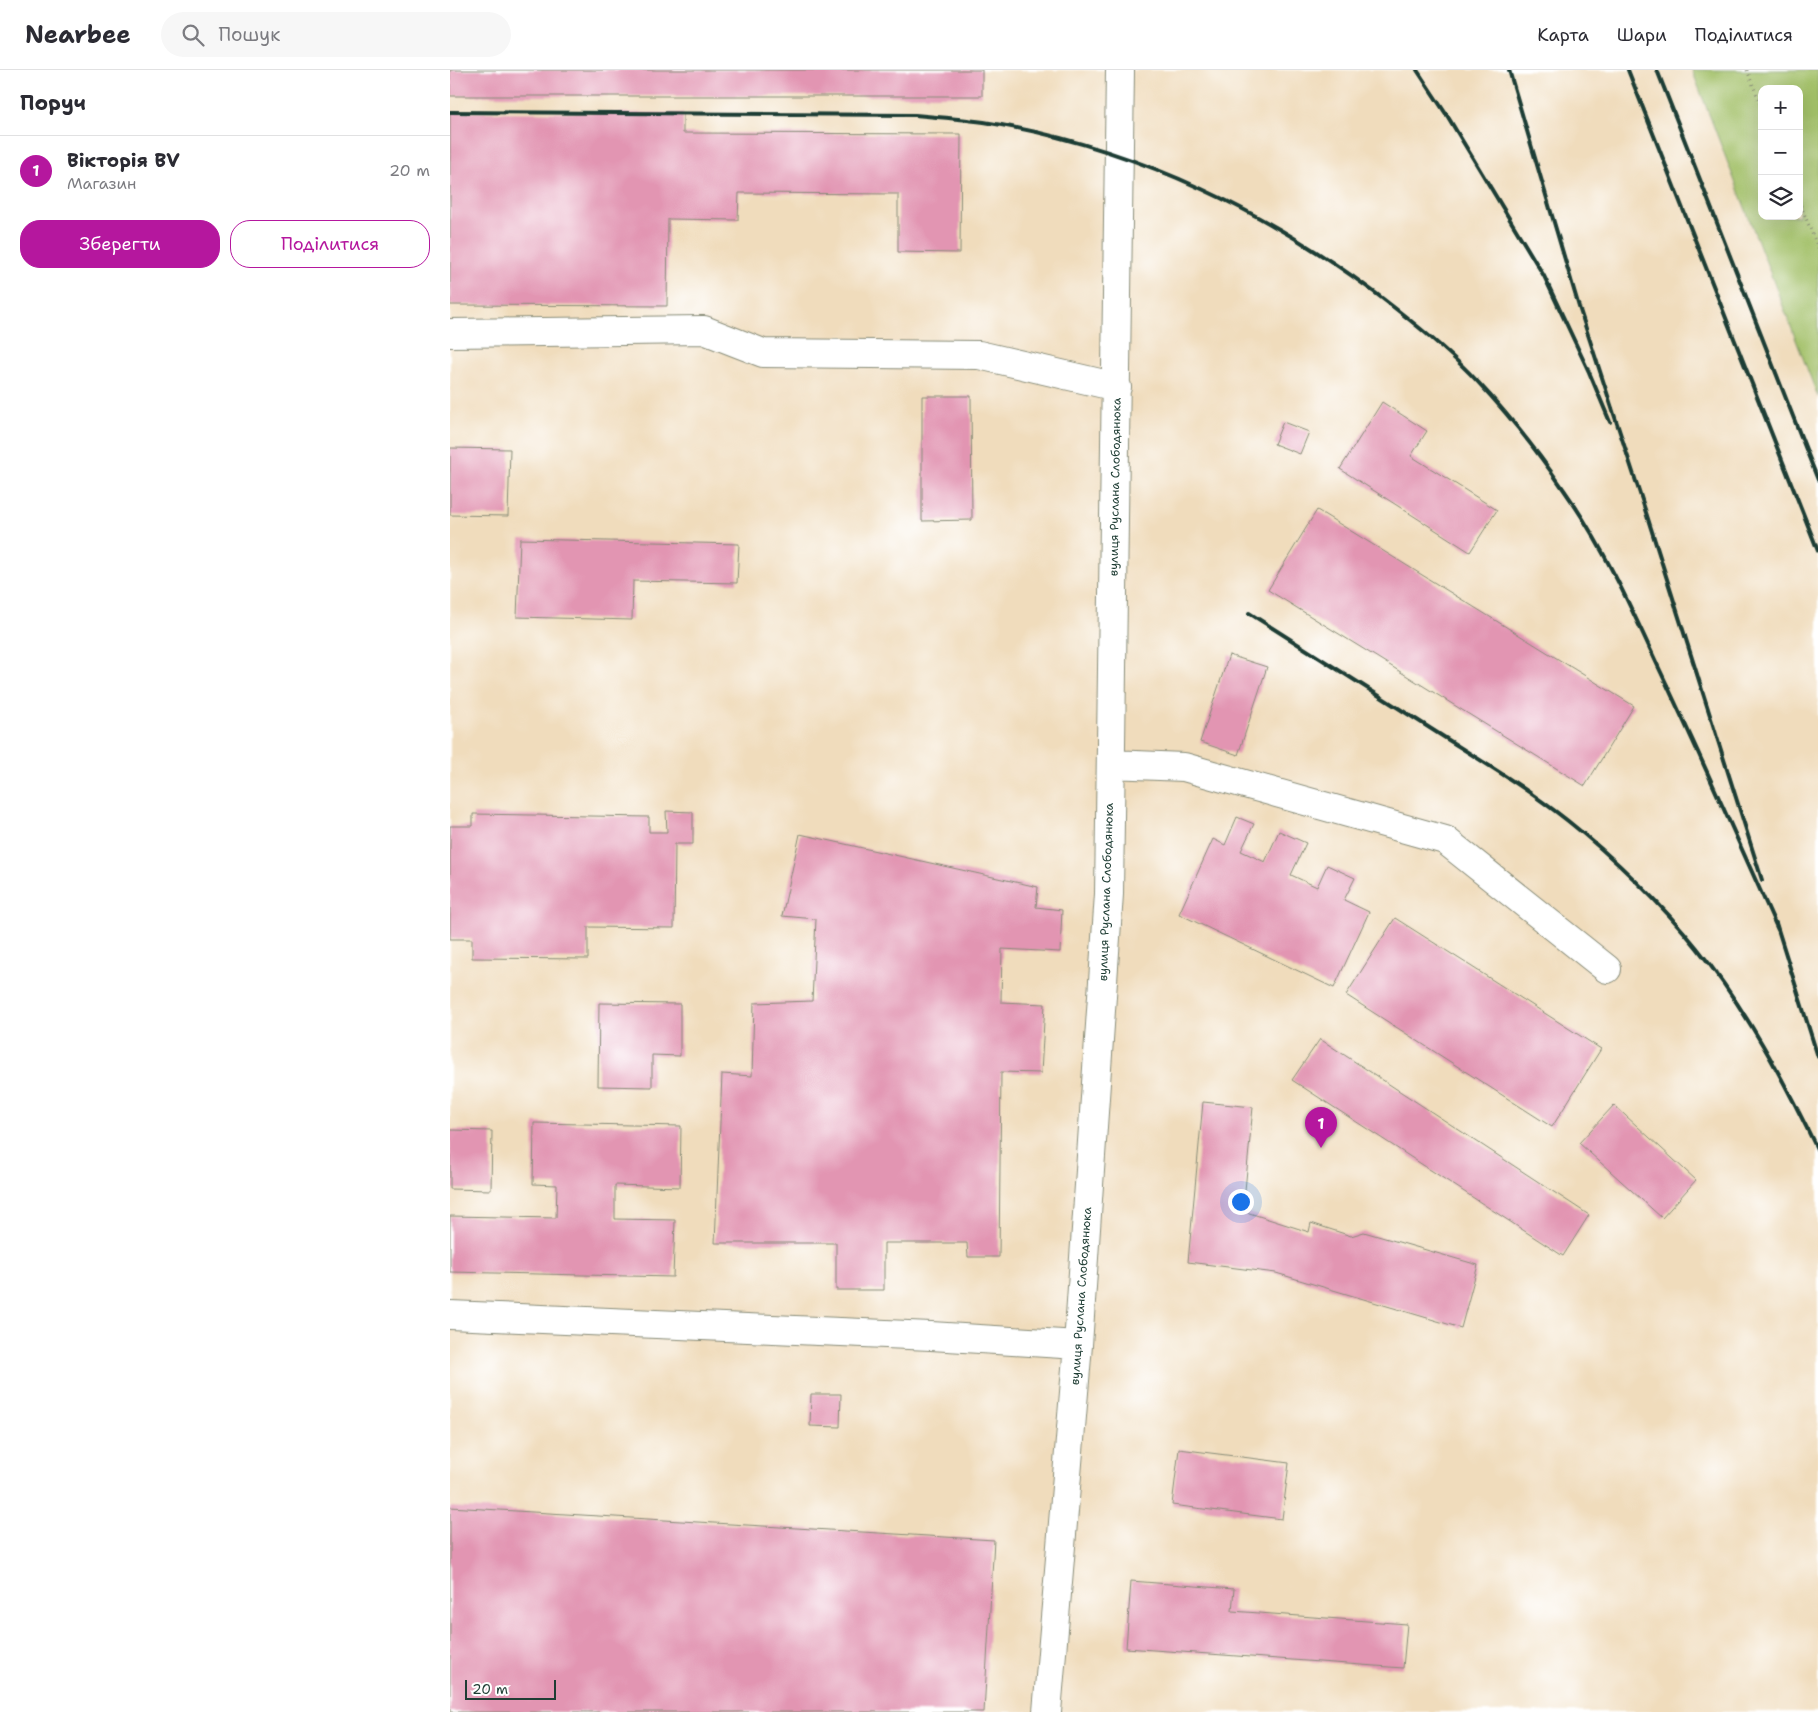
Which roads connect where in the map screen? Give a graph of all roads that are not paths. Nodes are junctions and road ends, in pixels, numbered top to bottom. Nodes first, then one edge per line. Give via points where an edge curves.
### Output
1 (1120, 70) edge
2 (450, 332) edge
3 (1117, 387) junction
4 (1111, 764) junction
5 (1607, 969) dead end
6 (450, 1315) edge
7 (1078, 1345) junction
8 (1047, 1712) edge

1 - 3 street, вулиця Руслана Слободянюка
2 - 3 street via 704,330 763,353 979,355
3 - 4 street, вулиця Руслана Слободянюка
4 - 5 street via 1184,768 1445,840
4 - 7 street, вулиця Руслана Слободянюка via 1109,894
6 - 7 street
7 - 8 street, вулиця Руслана Слободянюка

